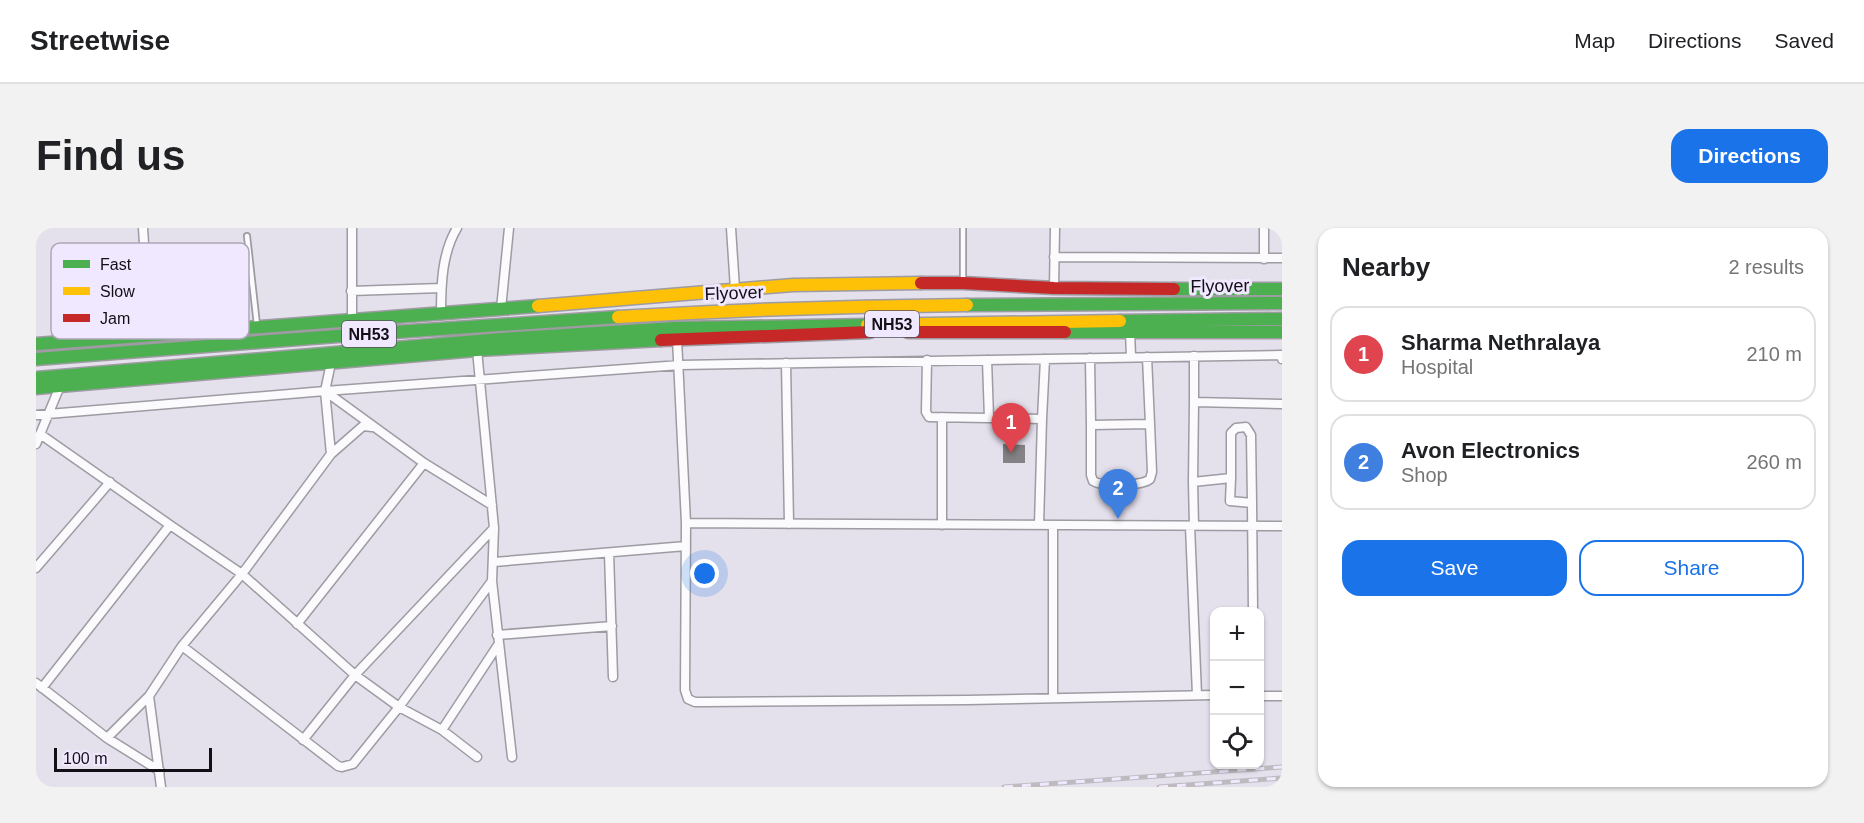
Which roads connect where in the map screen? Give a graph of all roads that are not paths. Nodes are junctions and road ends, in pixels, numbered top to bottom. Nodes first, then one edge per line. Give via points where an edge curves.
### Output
1 (143, 228) edge
2 (352, 228) edge
3 (458, 228) edge
4 (509, 228) edge
5 (731, 228) edge
6 (963, 228) edge
7 (1055, 228) edge
8 (1264, 228) edge
9 (248, 236) dead end
10 (144, 243) edge
11 (249, 243) edge
12 (249, 246) edge
13 (1054, 257) junction
14 (1282, 258) edge
15 (1264, 259) junction
16 (963, 283) junction
17 (441, 288) junction
18 (1054, 288) junction
19 (735, 289) junction
20 (1282, 289) edge
21 (351, 291) junction
22 (1282, 303) edge
23 (501, 309) junction
24 (441, 313) junction
25 (1282, 319) edge
26 (352, 320) junction
27 (257, 327) junction
28 (249, 328) edge
29 (1130, 331) junction
30 (1282, 332) edge
31 (107, 339) edge
32 (190, 339) edge
33 (677, 339) junction
34 (36, 344) edge
35 (190, 347) junction
36 (477, 350) junction
37 (1194, 356) junction
38 (1131, 357) junction
39 (1147, 357) junction
40 (1045, 358) junction
41 (1090, 358) junction
42 (36, 359) edge
43 (1282, 359) edge
44 (927, 360) junction
45 (987, 360) junction
46 (331, 363) junction
47 (786, 363) junction
48 (680, 365) junction
49 (195, 370) junction
50 (36, 378) edge
51 (480, 380) junction
52 (60, 386) junction
53 (36, 388) edge
54 (325, 391) junction
55 (1194, 402) junction
56 (1282, 404) edge
57 (49, 414) junction
58 (36, 415) edge
59 (942, 417) junction
60 (989, 418) junction
61 (1042, 419) junction
62 (1150, 424) junction
63 (1091, 425) junction
64 (373, 427) junction
65 (40, 434) junction
66 (36, 444) edge
67 (331, 454) junction
68 (424, 463) junction
69 (1231, 478) junction
70 (110, 482) junction
71 (1193, 482) junction
72 (1252, 503) junction
73 (492, 505) junction
74 (686, 523) junction
75 (789, 524) junction
76 (170, 525) junction
77 (942, 525) junction
78 (1039, 525) junction
79 (1053, 525) junction
80 (1192, 526) junction
81 (1252, 526) junction
82 (1282, 526) edge
83 (494, 528) junction
84 (686, 546) junction
85 (609, 553) junction
86 (494, 562) junction
87 (36, 568) edge
88 (242, 574) junction
89 (492, 582) junction
90 (1253, 607) edge
91 (297, 624) junction
92 (612, 626) junction
93 (497, 635) junction
94 (498, 645) junction
95 (182, 646) junction
96 (355, 675) junction
97 (613, 677) dead end
98 (39, 685) edge
99 (1197, 695) junction
100 (1210, 695) edge
101 (149, 696) junction
102 (1264, 696) edge
103 (1282, 696) edge
104 (1053, 698) junction
105 (399, 706) junction
106 (442, 730) junction
107 (106, 738) junction
108 (303, 740) junction
109 (477, 757) dead end
110 (512, 757) dead end
111 (160, 771) junction
112 (161, 787) edge

1 - 10 street
2 - 21 street
3 - 17 street via 449,246
4 - 23 street
5 - 19 street
6 - 16 lane
7 - 13 street
8 - 15 street
9 - 11 lane
12 - 27 lane
13 - 15 street
13 - 18 street
14 - 15 street
16 - 18 main road
16 - 19 main road
17 - 21 street
17 - 24 street
18 - 20 main road
19 - 23 main road
21 - 26 street
22 - 35 main road, Flyover / NH53 via 861,307 682,313
23 - 24 main road
24 - 26 main road
25 - 49 main road, Flyover / NH53 via 676,328 502,339
26 - 27 main road
27 - 28 main road
29 - 30 main road
29 - 33 main road via 880,332
29 - 38 street
31 - 34 main road
32 - 35 main road
33 - 36 main road
33 - 48 street
35 - 42 main road, NH53
36 - 46 main road
36 - 51 street
37 - 39 street
37 - 43 street via 1281,355
37 - 55 street
38 - 39 street
38 - 41 street
39 - 62 street
40 - 41 street
40 - 45 street
40 - 61 street
41 - 63 street
44 - 45 street
44 - 47 street
44 - 59 street via 926,412 929,417
45 - 60 street
46 - 49 main road
46 - 54 street
47 - 48 street
47 - 75 street
48 - 51 street
48 - 74 street
49 - 50 main road, NH53
49 - 52 main road
51 - 54 street
51 - 73 street
52 - 53 main road
52 - 57 street
54 - 57 street
54 - 64 street
54 - 67 street
55 - 56 street
55 - 71 street
57 - 58 street
57 - 65 street
59 - 60 street
59 - 77 street
60 - 61 street
61 - 78 street
62 - 63 street
62 - 63 street via 1150,479 1111,484 1097,484 1092,478
64 - 67 street via 363,426
64 - 68 street
65 - 66 street
65 - 70 street
67 - 88 street
68 - 73 street
68 - 91 street
69 - 71 street
69 - 72 street via 1230,501
69 - 72 street via 1230,433 1246,427 1251,435
70 - 76 street
70 - 87 street
71 - 80 street
72 - 81 street
73 - 83 street
74 - 75 street
74 - 84 street
75 - 77 street
76 - 88 street
76 - 98 street
77 - 78 street
78 - 79 street
79 - 80 street
79 - 104 street
80 - 81 street
80 - 99 street
81 - 82 street
81 - 90 street
83 - 86 street
83 - 96 street
84 - 85 street
84 - 104 street via 685,690 688,699 695,702
85 - 86 street
85 - 92 street
86 - 89 street
88 - 91 street
88 - 95 street
89 - 93 street
89 - 105 street
91 - 96 street
92 - 93 street
92 - 97 street
93 - 94 street
94 - 106 street
94 - 110 street
95 - 101 street
95 - 108 street
96 - 105 street
96 - 108 street
98 - 107 street
99 - 100 street
99 - 104 street
101 - 107 street
101 - 111 street
102 - 103 street
105 - 106 street
105 - 108 street via 348,766 338,766
106 - 109 street
107 - 111 street
111 - 112 street

